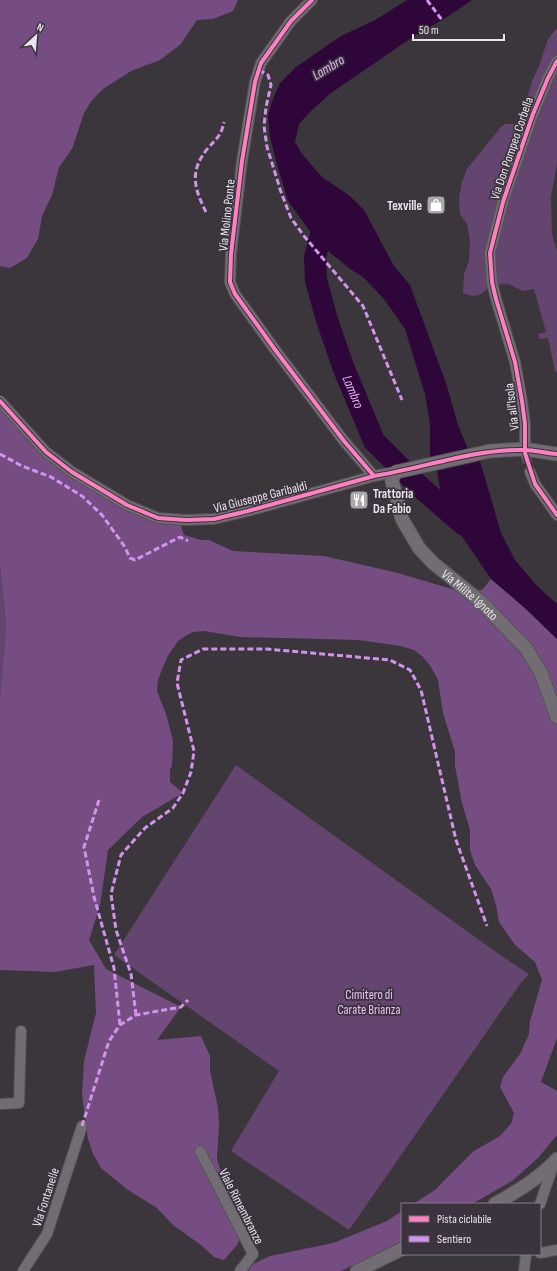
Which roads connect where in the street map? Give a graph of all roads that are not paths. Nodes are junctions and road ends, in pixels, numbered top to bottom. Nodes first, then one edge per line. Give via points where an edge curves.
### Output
1 (312, 0) edge
2 (557, 61) edge
3 (515, 362) joint
4 (0, 401) edge
5 (525, 451) junction
6 (557, 454) edge
7 (396, 472) junction
8 (530, 472) tunnel mouth
9 (374, 476) junction
10 (557, 515) edge
11 (557, 716) edge
12 (21, 1031) dead end
13 (0, 1104) edge
14 (82, 1126) dead end
15 (200, 1151) dead end
16 (555, 1161) edge
17 (497, 1203) edge
18 (540, 1203) edge
19 (401, 1249) edge
20 (557, 1250) edge
21 (541, 1253) edge
22 (526, 1255) edge
23 (23, 1271) edge
24 (240, 1271) edge
25 (357, 1271) edge
26 (524, 1271) edge

1 - 9 street, Via Molino Ponte via 291,21 261,63 255,82 242,161 230,282 235,294 276,351 344,441
2 - 3 street, Via Don Pompeo Corbella via 533,114 503,202 490,253 492,282
3 - 5 street, Via all'Isola via 522,401
4 - 9 street, Via Giuseppe Garibaldi via 46,452 72,472 127,505 158,518 214,519 248,512
5 - 6 street
5 - 7 street via 490,451
7 - 9 street, Via Giuseppe Garibaldi
7 - 11 street, Via Milite Ignoto via 392,481 402,519 419,548 433,563 481,602 526,648 541,673
8 - 10 street via 535,484
12 - 13 street via 19,1103
14 - 23 street, Via Fontanelle via 47,1234
15 - 24 street, Viale Rimembranze via 252,1254
16 - 17 street via 524,1186
16 - 18 street
19 - 25 street
20 - 21 street
22 - 26 street

